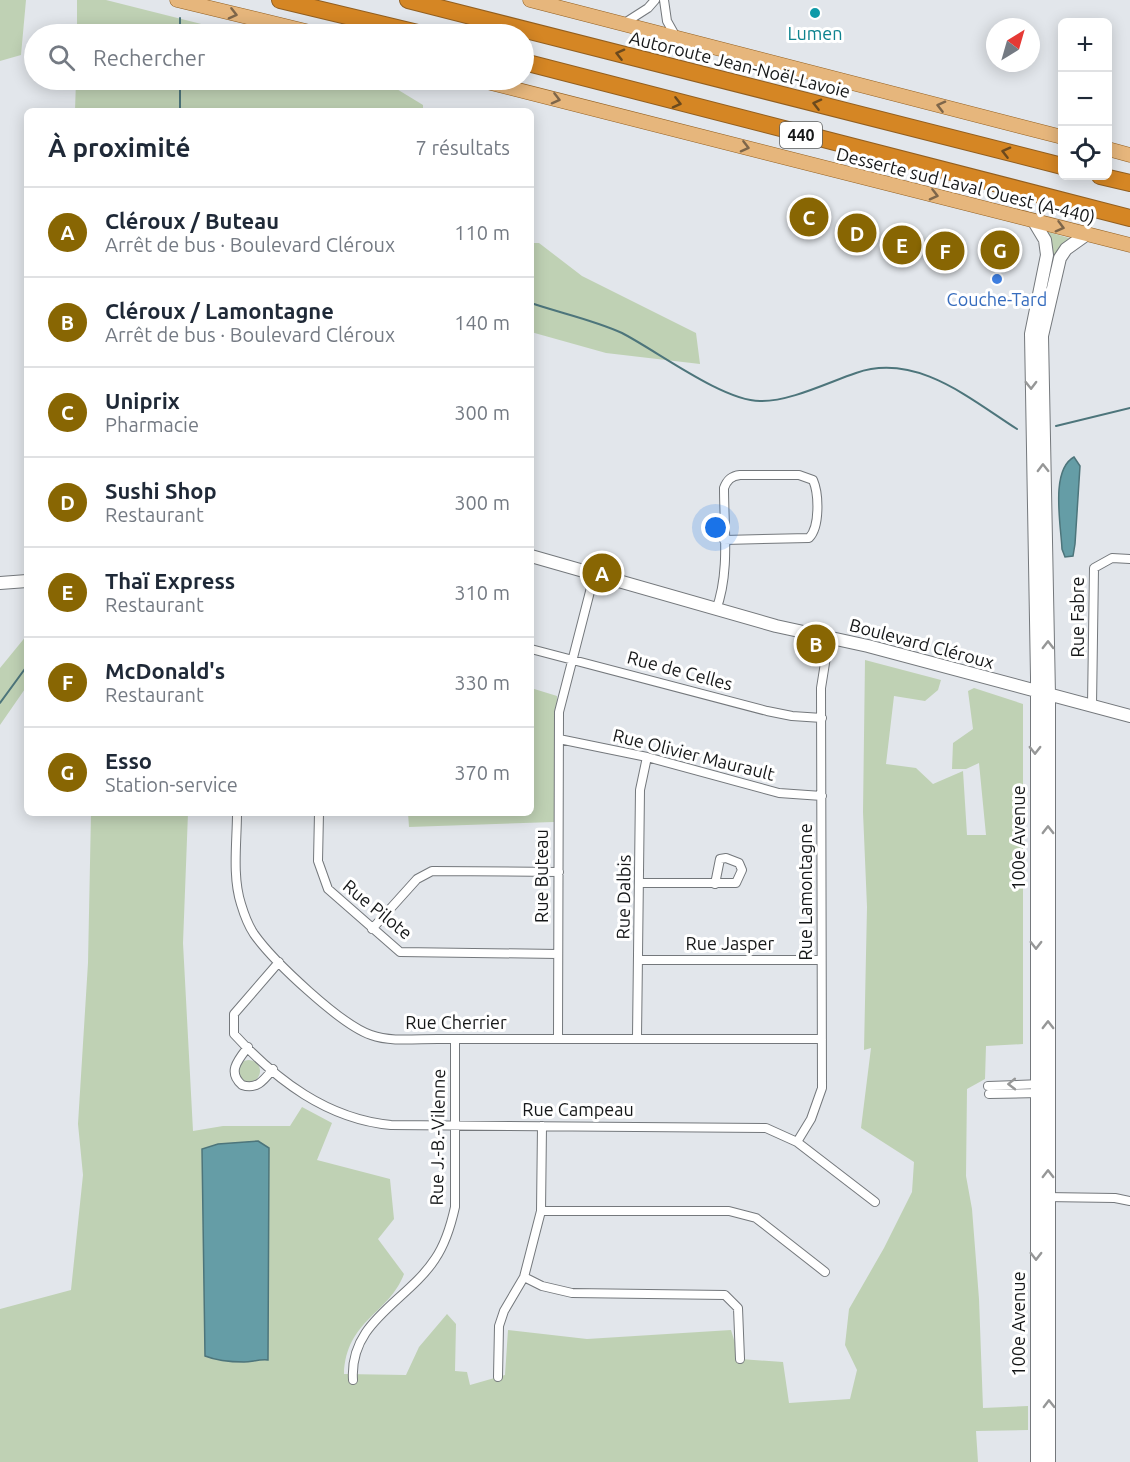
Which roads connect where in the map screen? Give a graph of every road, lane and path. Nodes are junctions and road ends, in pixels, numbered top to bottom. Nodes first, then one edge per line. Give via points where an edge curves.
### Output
1 (177, 0) edge
2 (280, 0) edge
3 (408, 0) edge
4 (454, 0) edge
5 (530, 0) edge
6 (655, 0) edge
7 (664, 0) edge
8 (277, 24) edge
9 (380, 24) edge
10 (503, 24) edge
11 (520, 24) edge
12 (623, 24) junction
13 (534, 29) edge
14 (534, 32) edge
15 (555, 37) junction
16 (677, 38) junction
17 (534, 65) edge
18 (534, 72) edge
19 (621, 89) junction
20 (519, 90) edge
21 (1058, 136) edge
22 (1112, 150) edge
23 (1130, 155) edge
24 (1058, 165) edge
25 (1112, 179) edge
26 (1130, 183) edge
27 (1130, 218) edge
28 (1033, 220) junction
29 (1087, 234) junction
30 (1130, 245) edge
31 (724, 540) junction
32 (534, 557) edge
33 (1130, 559) edge
34 (594, 576) junction
35 (24, 581) edge
36 (0, 583) edge
37 (716, 610) junction
38 (829, 638) junction
39 (534, 650) edge
40 (572, 659) junction
41 (1042, 693) junction
42 (1092, 705) junction
43 (1130, 716) edge
44 (822, 718) junction
45 (559, 739) junction
46 (647, 757) junction
47 (822, 796) junction
48 (237, 816) edge
49 (319, 816) edge
50 (559, 872) junction
51 (640, 883) junction
52 (715, 884) dead end
53 (372, 929) junction
54 (558, 954) junction
55 (639, 960) junction
56 (821, 960) junction
57 (279, 962) junction
58 (637, 1037) junction
59 (558, 1038) junction
60 (455, 1039) junction
61 (822, 1039) junction
62 (248, 1047) junction
63 (273, 1070) junction
64 (1042, 1088) junction
65 (988, 1090) dead end
66 (456, 1125) junction
67 (542, 1126) junction
68 (797, 1142) junction
69 (1042, 1197) junction
70 (1130, 1201) edge
71 (875, 1202) dead end
72 (541, 1211) junction
73 (825, 1272) dead end
74 (524, 1277) junction
75 (740, 1359) dead end
76 (498, 1377) dead end
77 (353, 1380) dead end
78 (1037, 1462) edge
79 (1049, 1462) edge

1 -> 8 main road
2 - 9 highway
3 - 10 highway, Autoroute Jean-Noël-Lavoie / 440
4 - 11 highway
5 - 12 main road
6 - 12 street
7 - 16 street via 667,21
12 - 16 main road
13 - 15 highway
14 - 15 highway, Autoroute Jean-Noël-Lavoie / 440
24 -> 15 highway, Autoroute Jean-Noël-Lavoie / 440
21 -> 16 main road
17 - 19 highway, 440
18 - 19 highway
19 -> 27 highway, 440
20 -> 28 main road, Desserte sud Laval Ouest (A-440)
22 - 23 main road
25 - 26 highway
28 -> 29 main road, Desserte sud Laval Ouest (A-440)
28 -> 41 street, 100e Avenue via 1045,240 1047,255 1031,334
29 - 30 main road, Desserte sud Laval Ouest (A-440)
41 -> 29 street, 100e Avenue via 1042,333 1060,258
31 - 31 street via 724,488 733,476 800,475 813,480 816,526 809,538
31 - 37 street via 724,583
32 - 34 street, Boulevard Cléroux
33 - 42 street, Rue Fabre via 1112,558 1094,568
34 - 37 street, Boulevard Cléroux
34 - 40 street, Rue Buteau
35 - 36 street
37 - 38 street, Boulevard Cléroux
38 - 41 street, Boulevard Cléroux
38 - 44 street, Rue Lamontagne via 823,666
39 - 40 street, Rue de Celles
40 - 44 street, Rue de Celles via 775,713
40 - 45 street, Rue Buteau via 561,700
41 - 42 street, Boulevard Cléroux
41 - 64 street, 100e Avenue
42 - 43 street, Boulevard Cléroux
44 - 47 street, Rue Lamontagne
45 - 46 street, Rue Olivier Maurault
45 - 50 street, Rue Buteau
46 - 47 street, Rue Olivier Maurault via 779,793
46 - 51 street, Rue Dalbis via 640,790
47 - 56 street, Rue Lamontagne
48 - 57 street, Rue Cherrier via 237,888 241,904 254,933
49 - 53 street, Rue Pilote via 318,861 328,889
50 - 53 street via 432,871 417,879
50 - 54 street, Rue Buteau
51 - 52 street
51 - 55 street, Rue Dalbis
53 - 54 street, Rue Pilote via 407,954
54 - 59 street, Rue Buteau
55 - 56 street, Rue Jasper
55 - 58 street, Rue Dalbis
56 - 61 street, Rue Lamontagne
57 - 60 street, Rue Cherrier via 355,1027 372,1035 389,1039
57 - 62 street, Rue Campeau via 234,1014 234,1034
58 - 59 street, Rue Cherrier
58 - 61 street, Rue Cherrier
59 - 60 street, Rue Cherrier
60 - 66 street, Rue J.-B.-Vilenne
61 - 68 street, Rue Lamontagne via 822,1088 811,1119
62 - 63 street, Rue Campeau
62 - 63 street via 234,1065 234,1074 242,1085 254,1087
63 - 66 street, Rue Campeau via 317,1103 348,1118 391,1125
64 - 65 street
64 - 69 street, 100e Avenue
66 - 67 street, Rue Campeau
66 - 77 street, Rue J.-B.-Vilenne via 454,1207 444,1244 423,1274 368,1328 352,1362
67 - 68 street, Rue Campeau via 748,1126 766,1128
67 - 72 street
68 - 71 street, Rue Campeau
69 - 70 street
69 -> 78 street, 100e Avenue
79 -> 69 street, 100e Avenue
72 - 73 street via 746,1214
72 - 74 street
74 - 75 street via 572,1293 725,1295 738,1308 740,1316
74 - 76 street via 499,1326

